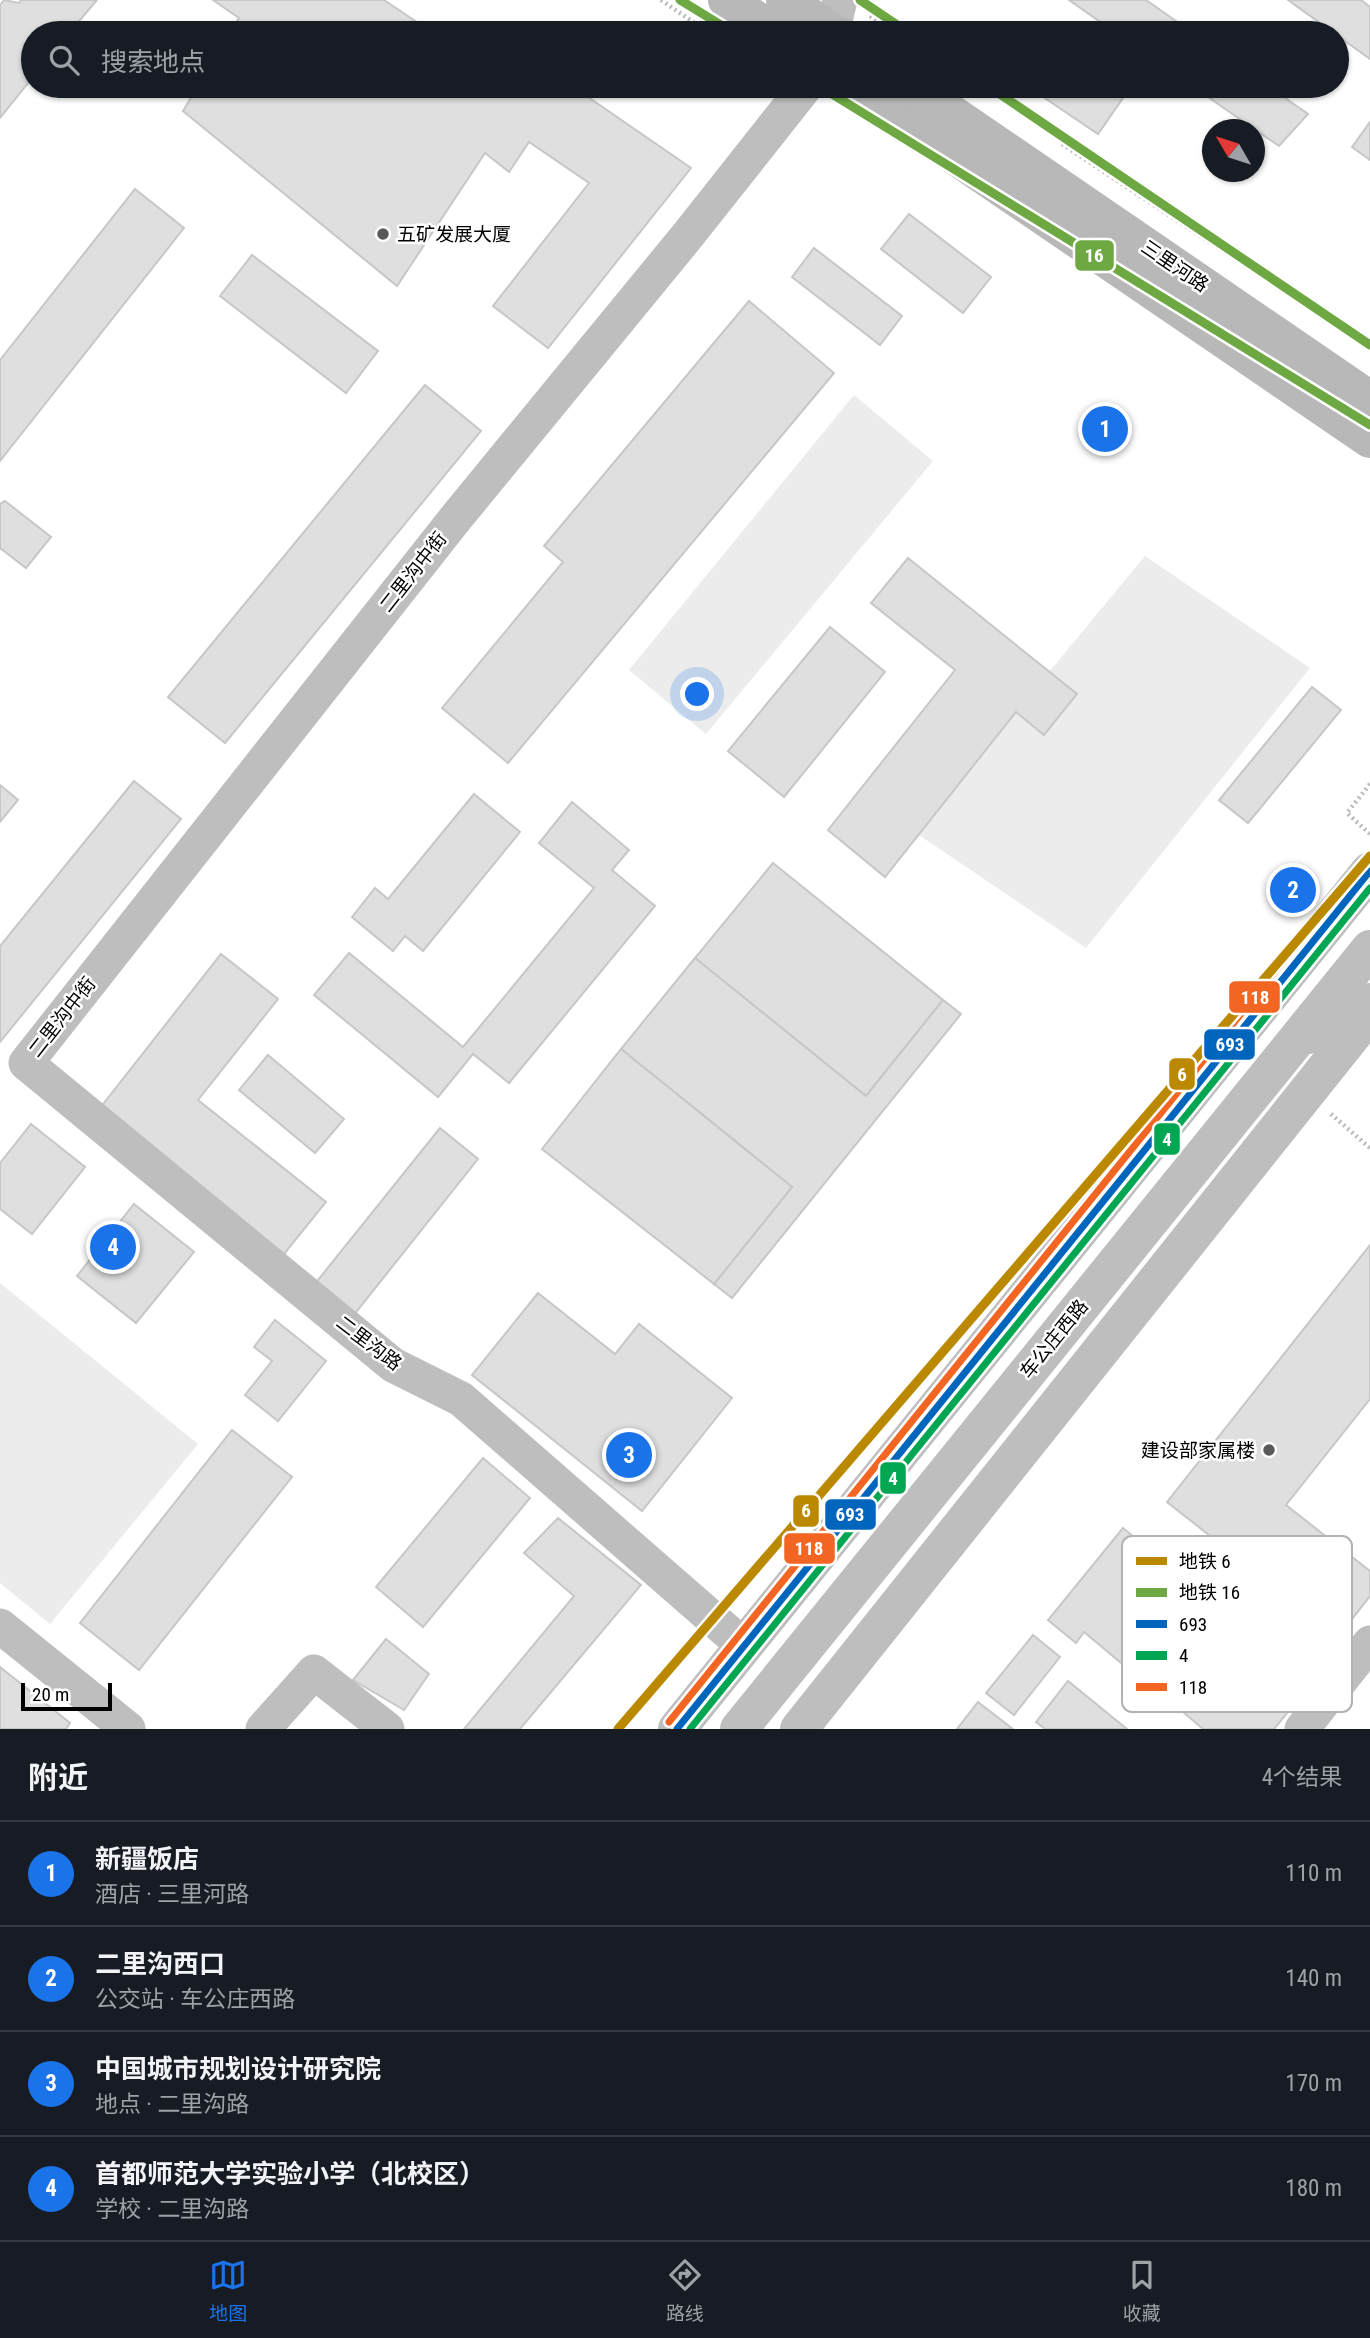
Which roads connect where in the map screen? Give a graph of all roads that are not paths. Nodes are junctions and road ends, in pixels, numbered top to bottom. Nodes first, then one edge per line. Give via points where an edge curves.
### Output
1 (727, 0) edge
2 (785, 0) edge
3 (758, 21) edge
4 (826, 21) edge
5 (796, 98) edge
6 (871, 98) edge
7 (929, 98) edge
8 (1370, 400) edge
9 (1370, 439) edge
10 (1370, 871) edge
11 (1370, 949) edge
12 (1370, 1002) edge
13 (1370, 1013) edge
14 (1294, 1042) junction
15 (26, 1063) joint
16 (0, 1626) edge
17 (1370, 1643) edge
18 (744, 1646) junction
19 (1352, 1666) edge
20 (1315, 1712) edge
21 (128, 1729) edge
22 (263, 1729) edge
23 (387, 1729) edge
24 (677, 1729) edge
25 (739, 1729) edge
26 (799, 1729) edge
27 (1302, 1729) edge

1 - 3 main road
2 - 4 main road
5 - 15 street, 二里沟中街 via 455,519
6 - 9 main road, 三里河路
7 - 8 main road, 三里河路
10 - 18 main road
11 - 14 main road, 车公庄西路
12 - 14 main road
13 - 26 main road
14 - 25 main road, 车公庄西路
15 - 18 street, 二里沟路 via 393,1365 461,1399
16 - 21 street
17 - 19 street
18 - 24 main road
20 - 27 street
22 - 23 street via 314,1672

